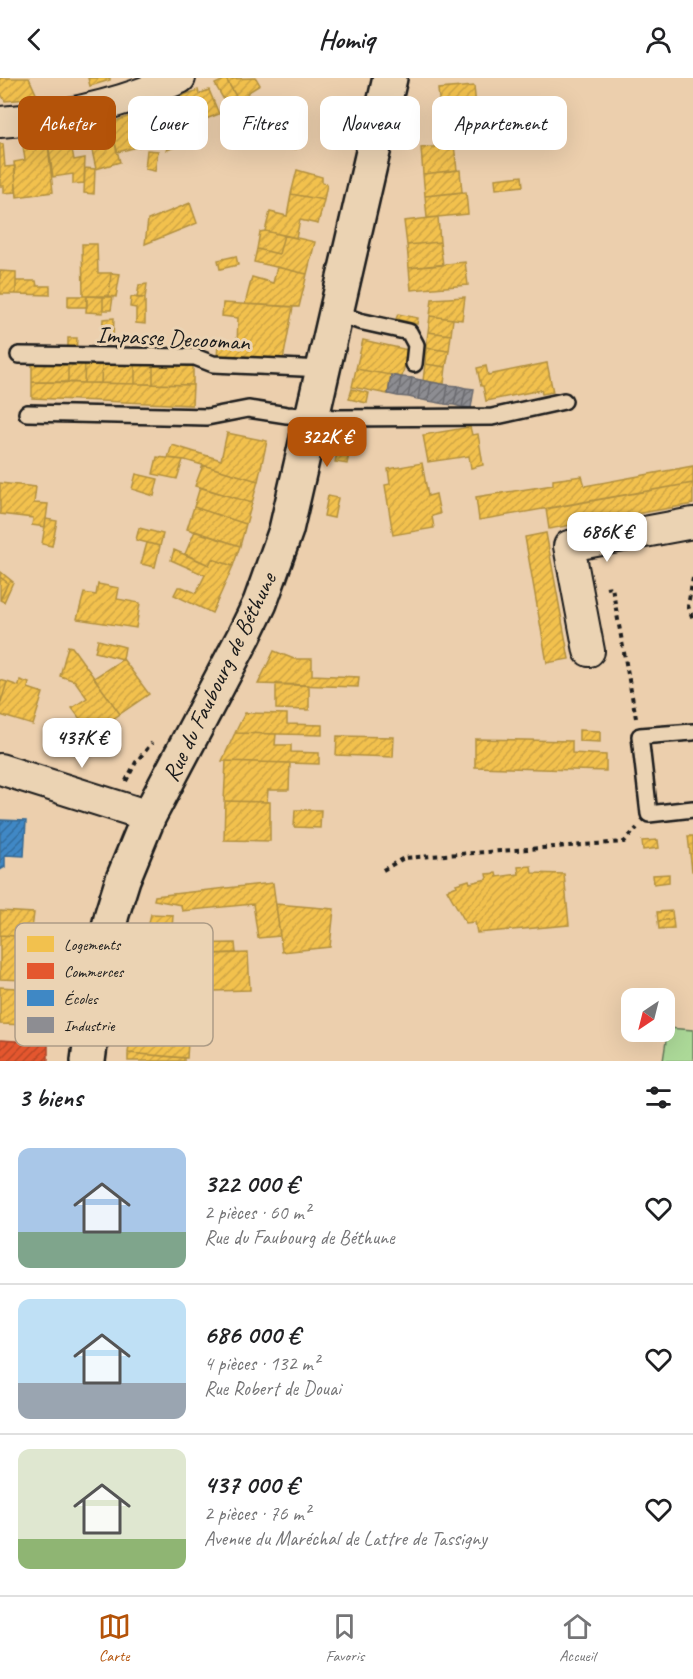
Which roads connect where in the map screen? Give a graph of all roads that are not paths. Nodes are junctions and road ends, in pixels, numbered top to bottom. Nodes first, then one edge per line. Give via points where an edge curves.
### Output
1 (180, 78) edge
2 (390, 78) edge
3 (0, 122) edge
4 (336, 314) junction
5 (20, 356) dead end
6 (414, 364) dead end
7 (324, 369) junction
8 (564, 400) dead end
9 (27, 413) dead end
10 (314, 416) junction
11 (693, 523) edge
12 (589, 651) dead end
13 (693, 732) edge
14 (0, 769) edge
15 (693, 809) edge
16 (149, 816) junction
17 (110, 923) edge
18 (90, 1046) edge
19 (88, 1061) edge

1 - 3 street via 78,111
2 - 4 street, Rue du Faubourg de Béthune
4 - 6 lane via 409,332 416,345
4 - 7 street, Rue du Faubourg de Béthune
5 - 7 lane, Impasse Decooman via 195,357 213,364
7 - 10 street, Rue du Faubourg de Béthune
8 - 10 lane via 492,417
9 - 10 lane via 207,417 248,409
10 - 16 street, Rue du Faubourg de Béthune via 286,530 263,596
11 - 12 street via 569,546
13 - 15 lane via 640,736 649,814
14 - 16 street
16 - 17 street, Rue du Faubourg de Béthune
18 - 19 street, Rue du Faubourg de Béthune

